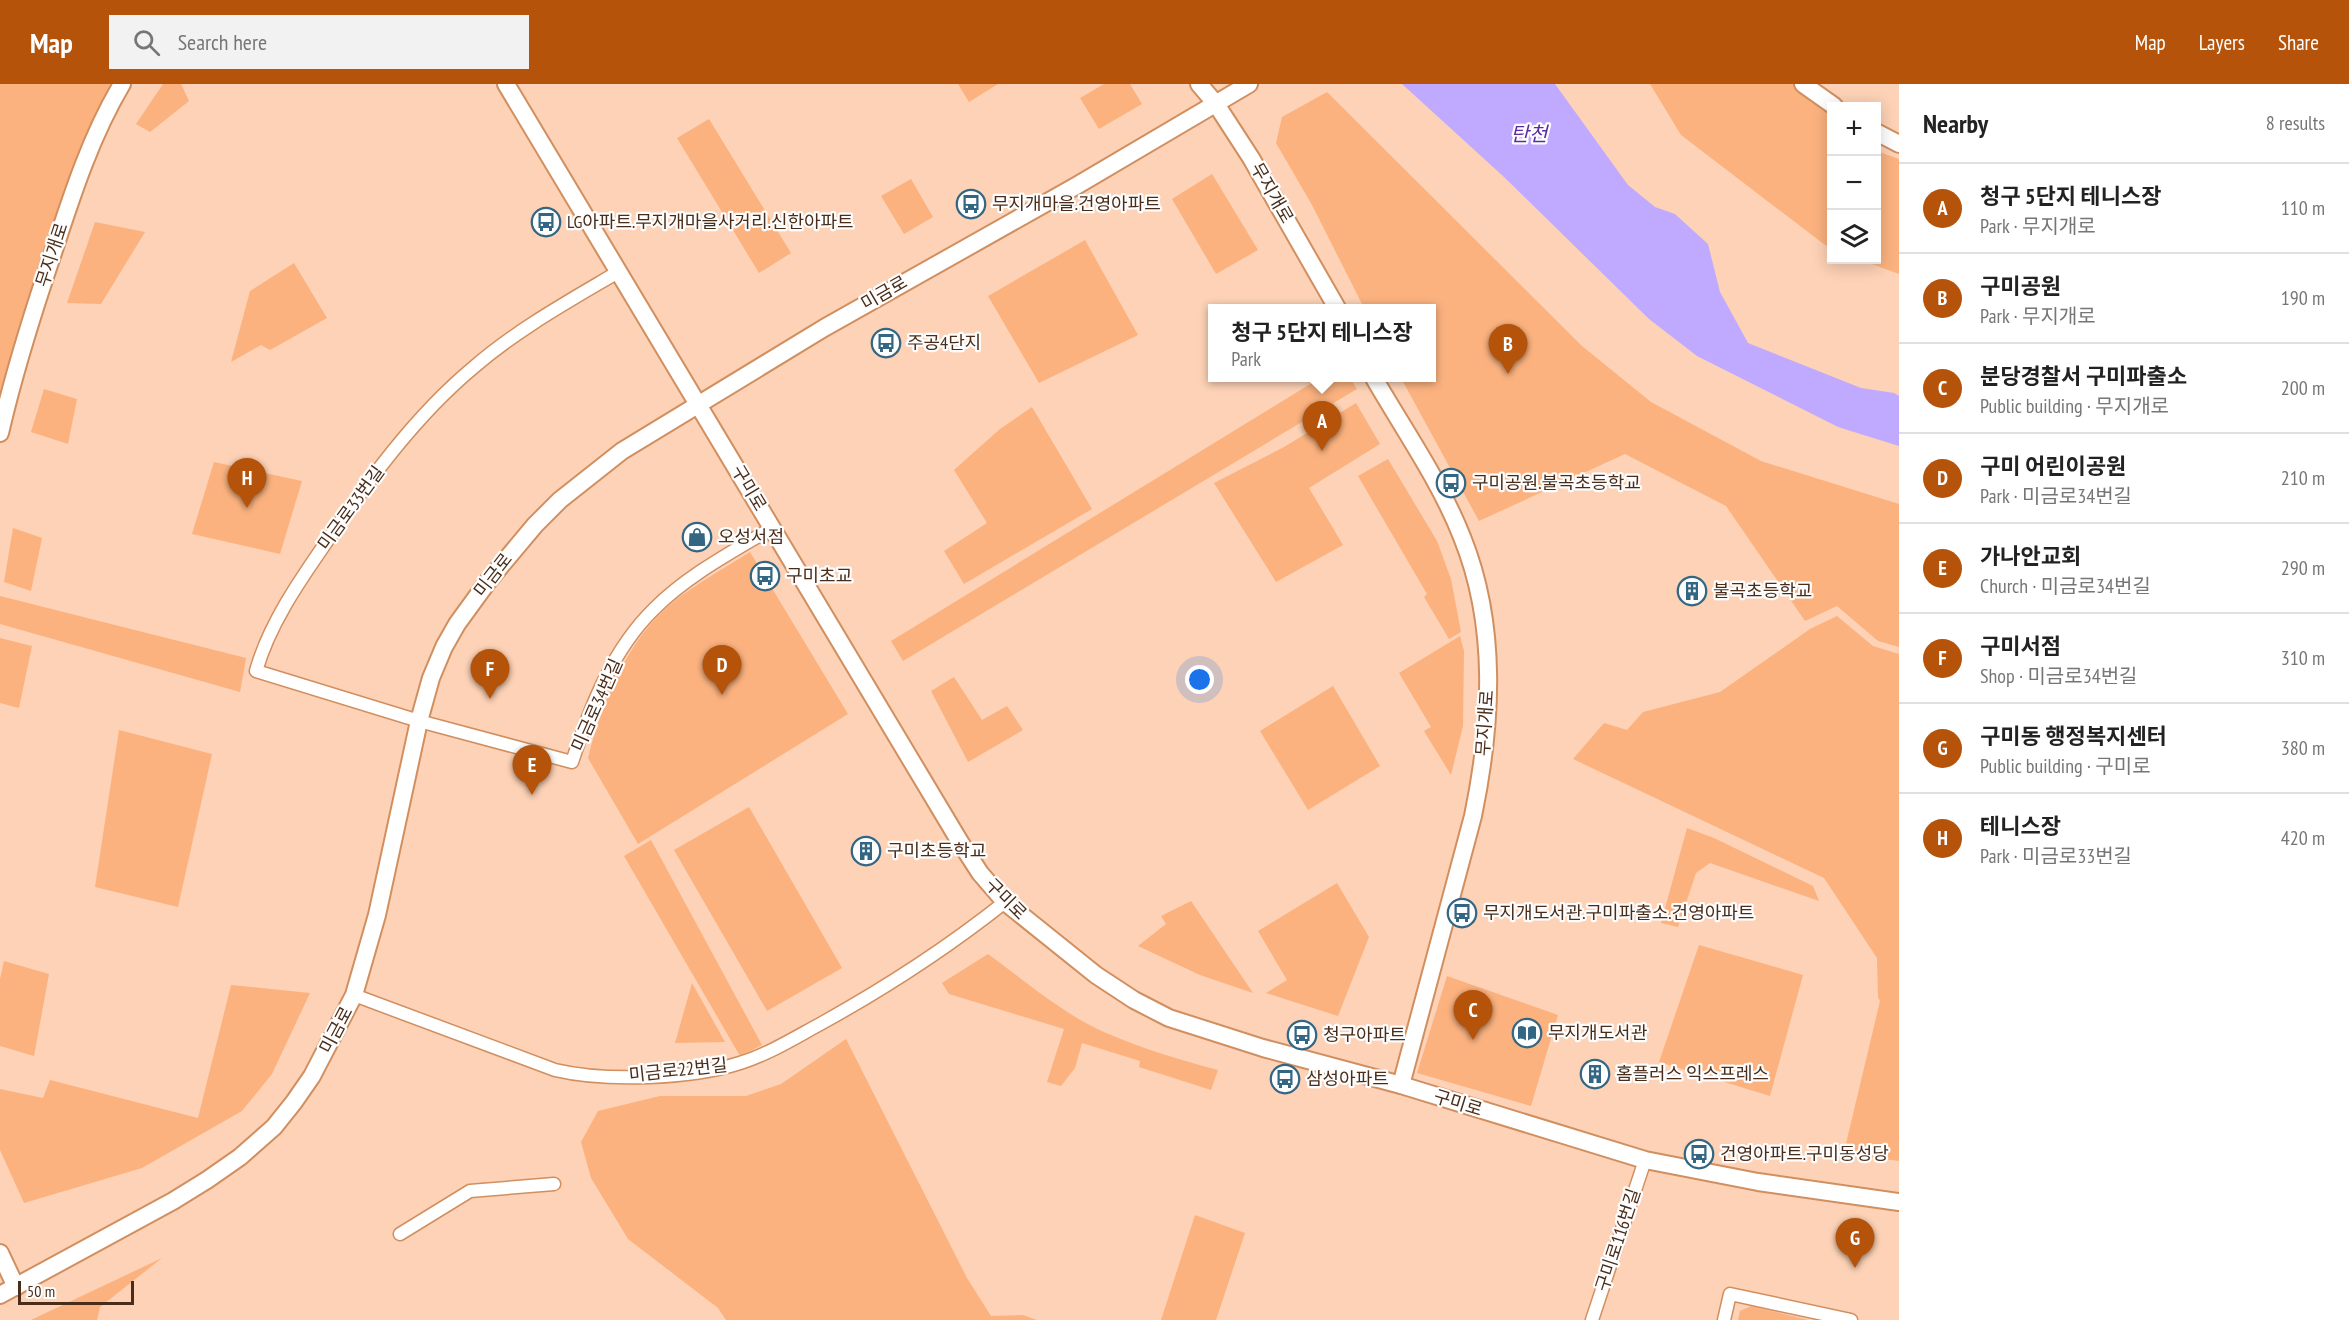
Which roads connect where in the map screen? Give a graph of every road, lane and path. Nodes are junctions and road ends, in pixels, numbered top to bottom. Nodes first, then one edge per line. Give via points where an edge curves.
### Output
1 (122, 84) edge
2 (506, 84) edge
3 (1198, 84) edge
4 (1250, 84) edge
5 (1803, 84) edge
6 (1828, 102) edge
7 (1216, 104) junction
8 (1881, 135) edge
9 (1899, 144) edge
10 (618, 272) junction
11 (1334, 304) edge
12 (1376, 382) edge
13 (698, 404) junction
14 (0, 433) edge
15 (772, 528) junction
16 (419, 721) junction
17 (1005, 902) junction
18 (354, 995) junction
19 (1401, 1085) junction
20 (1645, 1160) junction
21 (554, 1184) dead end
22 (1899, 1202) edge
23 (400, 1234) dead end
24 (0, 1253) edge
25 (16, 1287) junction
26 (0, 1295) edge
27 (1592, 1320) edge
28 (1724, 1320) edge
29 (1851, 1320) edge

1 - 14 street, 무지개로 via 108,108 70,203 27,330
2 - 10 street, 구미로
3 - 7 street, 무지개로
4 - 7 street, 미금로
5 - 6 street
7 - 11 street, 무지개로
7 - 13 street, 미금로
8 - 9 street
10 - 13 street, 구미로
10 - 16 street, 미금로33번길 via 493,351 430,409 332,532 291,596 261,654 256,671
12 - 19 street, 무지개로 via 1444,497 1463,539 1482,612 1488,663 1486,732 1473,816
13 - 15 street, 구미로
13 - 16 street, 미금로 via 594,471 536,525 457,624 431,678
15 - 16 street, 미금로34번길 via 698,574 649,615 607,674 572,762
15 - 17 street, 구미로 via 960,842
16 - 18 street, 미금로 via 377,915
17 - 18 street, 미금로22번길 via 916,968 860,1002 740,1063 690,1073 633,1077 577,1075 555,1070
17 - 19 street, 구미로 via 1096,975 1169,1018
18 - 25 street, 미금로 via 312,1076 274,1127 249,1149 173,1201
19 - 20 street, 구미로
20 - 22 street, 구미로 via 1758,1182
20 - 27 street, 구미로116번길
21 - 23 street via 470,1191
24 - 25 street
25 - 26 street, 미금로
28 - 29 street via 1730,1294

